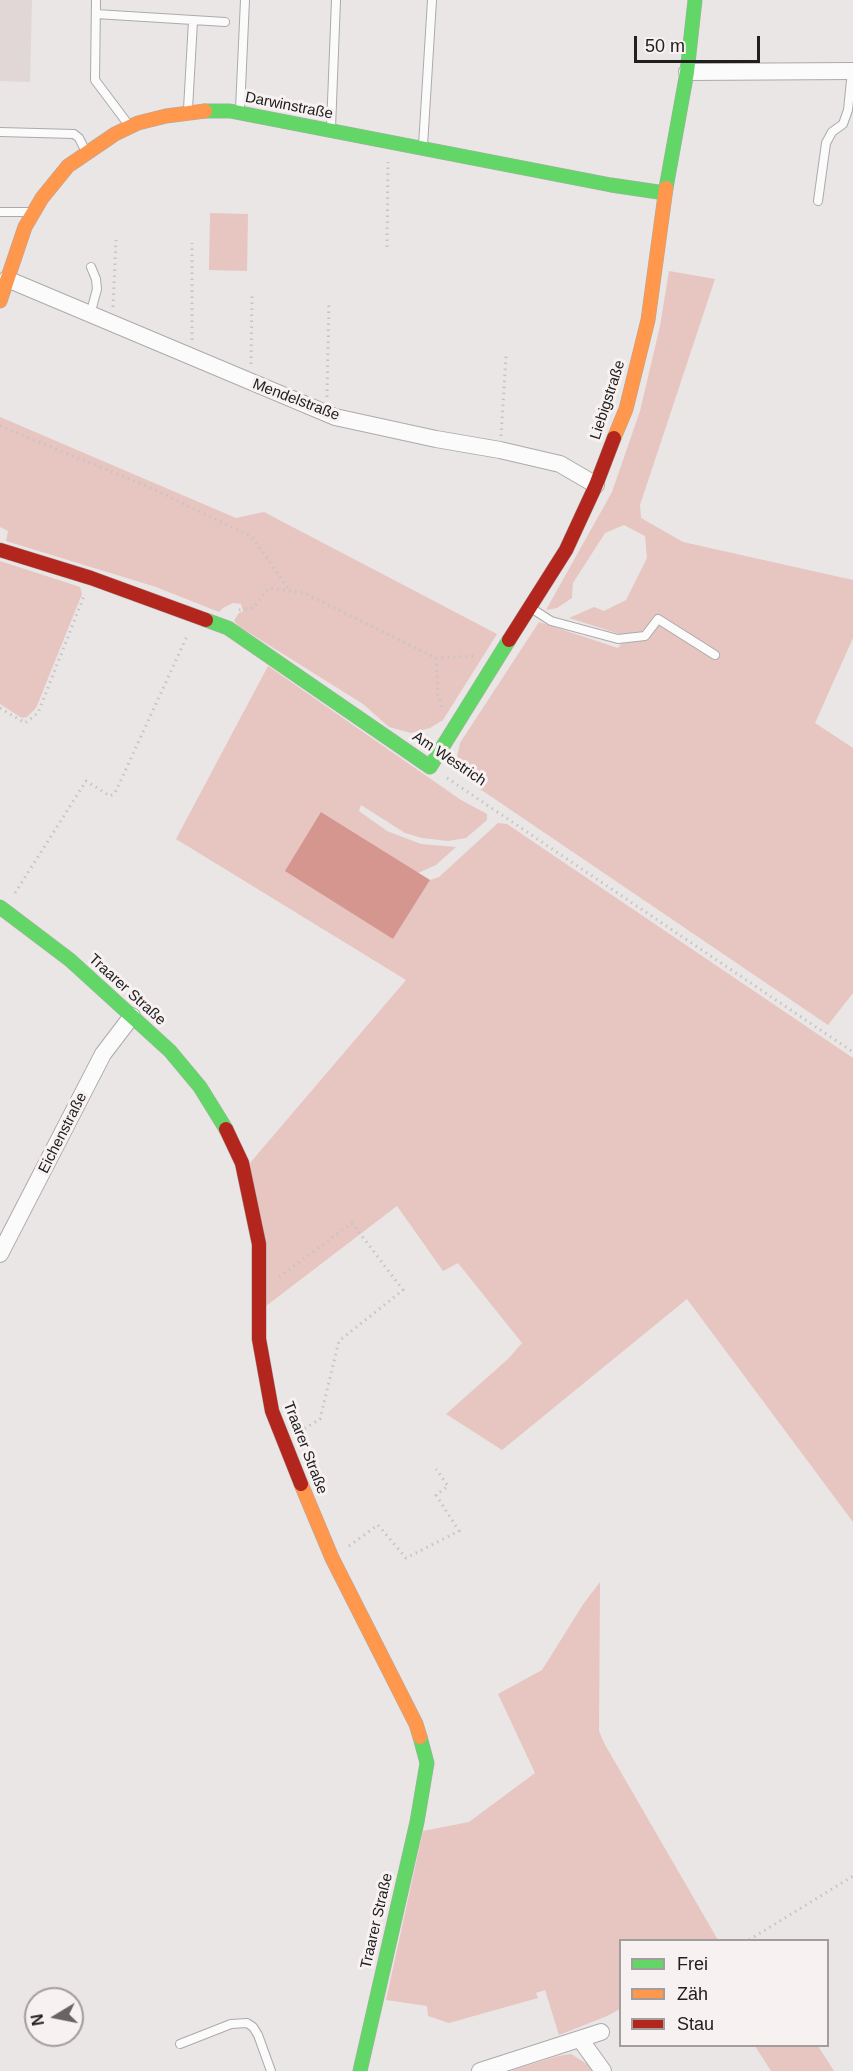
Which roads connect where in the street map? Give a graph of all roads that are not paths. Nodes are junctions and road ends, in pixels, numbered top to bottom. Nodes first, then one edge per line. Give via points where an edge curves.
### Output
1 (96, 0) edge
2 (245, 0) edge
3 (336, 0) edge
4 (432, 0) edge
5 (695, 0) edge
6 (96, 14) junction
7 (193, 21) junction
8 (225, 22) dead end
9 (852, 71) edge
10 (687, 72) junction
11 (187, 113) junction
12 (240, 113) junction
13 (130, 127) junction
14 (331, 131) junction
15 (0, 132) edge
16 (423, 149) junction
17 (86, 152) junction
18 (665, 193) junction
19 (818, 201) dead end
20 (0, 212) edge
21 (33, 212) junction
22 (91, 267) dead end
23 (2, 291) edge
24 (90, 315) junction
25 (596, 485) junction
26 (0, 550) edge
27 (530, 608) junction
28 (715, 655) dead end
29 (430, 767) joint
30 (2, 908) edge
31 (132, 1016) junction
32 (0, 1254) edge
33 (601, 2031) dead end
34 (580, 2039) junction
35 (180, 2044) dead end
36 (271, 2071) edge
37 (360, 2071) edge
38 (480, 2071) edge
39 (603, 2071) edge

1 - 6 lane
2 - 12 lane
3 - 14 lane
4 - 16 lane
5 - 10 street, Liebigstraße
6 - 7 lane
6 - 13 lane via 95,80
7 - 8 lane
7 - 11 lane
9 - 10 street
9 - 19 lane via 846,117 826,143
10 - 18 street, Liebigstraße
11 - 12 street, Darwinstraße
11 - 13 street, Darwinstraße
12 - 14 street, Darwinstraße
13 - 17 street, Darwinstraße
14 - 16 street, Darwinstraße
15 - 17 lane via 74,134
16 - 18 street, Darwinstraße
17 - 21 street, Darwinstraße via 68,166
18 - 25 street, Liebigstraße via 648,320 626,409
20 - 21 lane
21 - 23 street, Darwinstraße
22 - 24 lane via 97,289
23 - 24 street, Mendelstraße
24 - 25 street, Mendelstraße via 326,414 560,465
25 - 27 street, Liebigstraße via 566,550
26 - 29 street, Am Westrich via 92,578 228,628
27 - 28 lane via 551,621 618,639 645,636 658,619
27 - 29 street, Liebigstraße
30 - 31 street, Traarer Straße via 70,960
31 - 32 street, Eichenstraße via 103,1054
31 - 37 street, Traarer Straße via 170,1051 200,1087 222,1119 242,1162 259,1244 259,1339 272,1411 332,1558 416,1724 427,1763
33 - 34 street
34 - 38 street
34 - 39 street
35 - 36 lane via 231,2024 248,2023 258,2035

